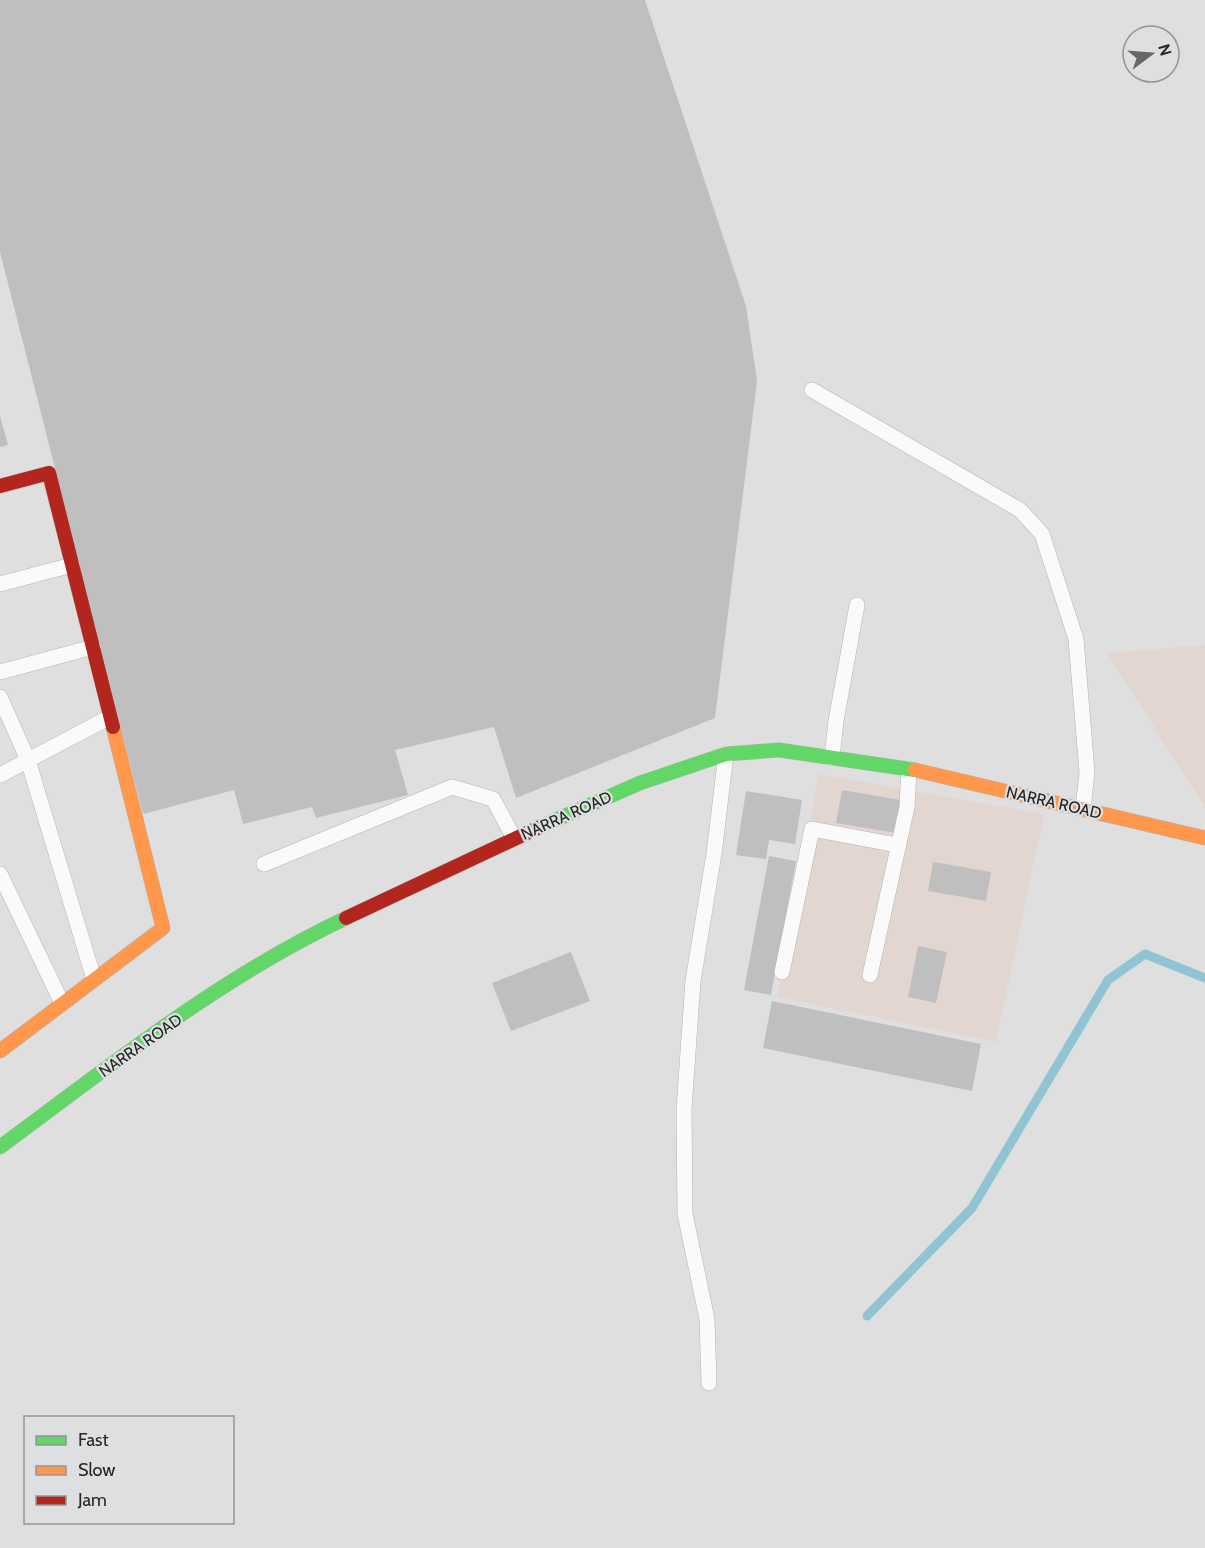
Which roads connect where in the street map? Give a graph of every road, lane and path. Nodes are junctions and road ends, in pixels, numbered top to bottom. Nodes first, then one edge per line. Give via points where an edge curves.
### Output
1 (812, 390) dead end
2 (0, 486) edge
3 (72, 565) junction
4 (0, 584) edge
5 (857, 605) dead end
6 (93, 647) junction
7 (0, 672) edge
8 (0, 697) edge
9 (110, 717) junction
10 (726, 754) junction
11 (832, 758) junction
12 (28, 760) junction
13 (909, 769) junction
14 (0, 775) edge
15 (1083, 809) junction
16 (514, 838) junction
17 (1205, 838) edge
18 (897, 844) junction
19 (264, 864) dead end
20 (0, 874) edge
21 (782, 972) dead end
22 (870, 975) dead end
23 (94, 979) junction
24 (62, 1003) junction
25 (0, 1050) edge
26 (0, 1147) edge
27 (709, 1383) dead end

1 - 15 lane via 1020,510 1042,534 1076,639 1087,772
2 - 3 street via 49,473
3 - 4 lane
3 - 6 street
5 - 11 lane
6 - 7 lane
6 - 9 street
8 - 12 lane
9 - 12 lane
9 - 23 street via 163,928
10 - 11 street, NARRA ROAD via 779,750
10 - 16 street, NARRA ROAD via 640,783
10 - 27 lane via 693,981 684,1109 685,1214 707,1319
11 - 13 street, NARRA ROAD
12 - 14 lane
12 - 23 lane
13 - 15 street, NARRA ROAD
13 - 18 lane via 907,807
15 - 17 street, NARRA ROAD
16 - 19 lane via 493,799 452,787
16 - 26 street, NARRA ROAD via 297,941 254,966
18 - 21 lane via 812,829
18 - 22 lane
20 - 24 lane
23 - 24 street
24 - 25 street

